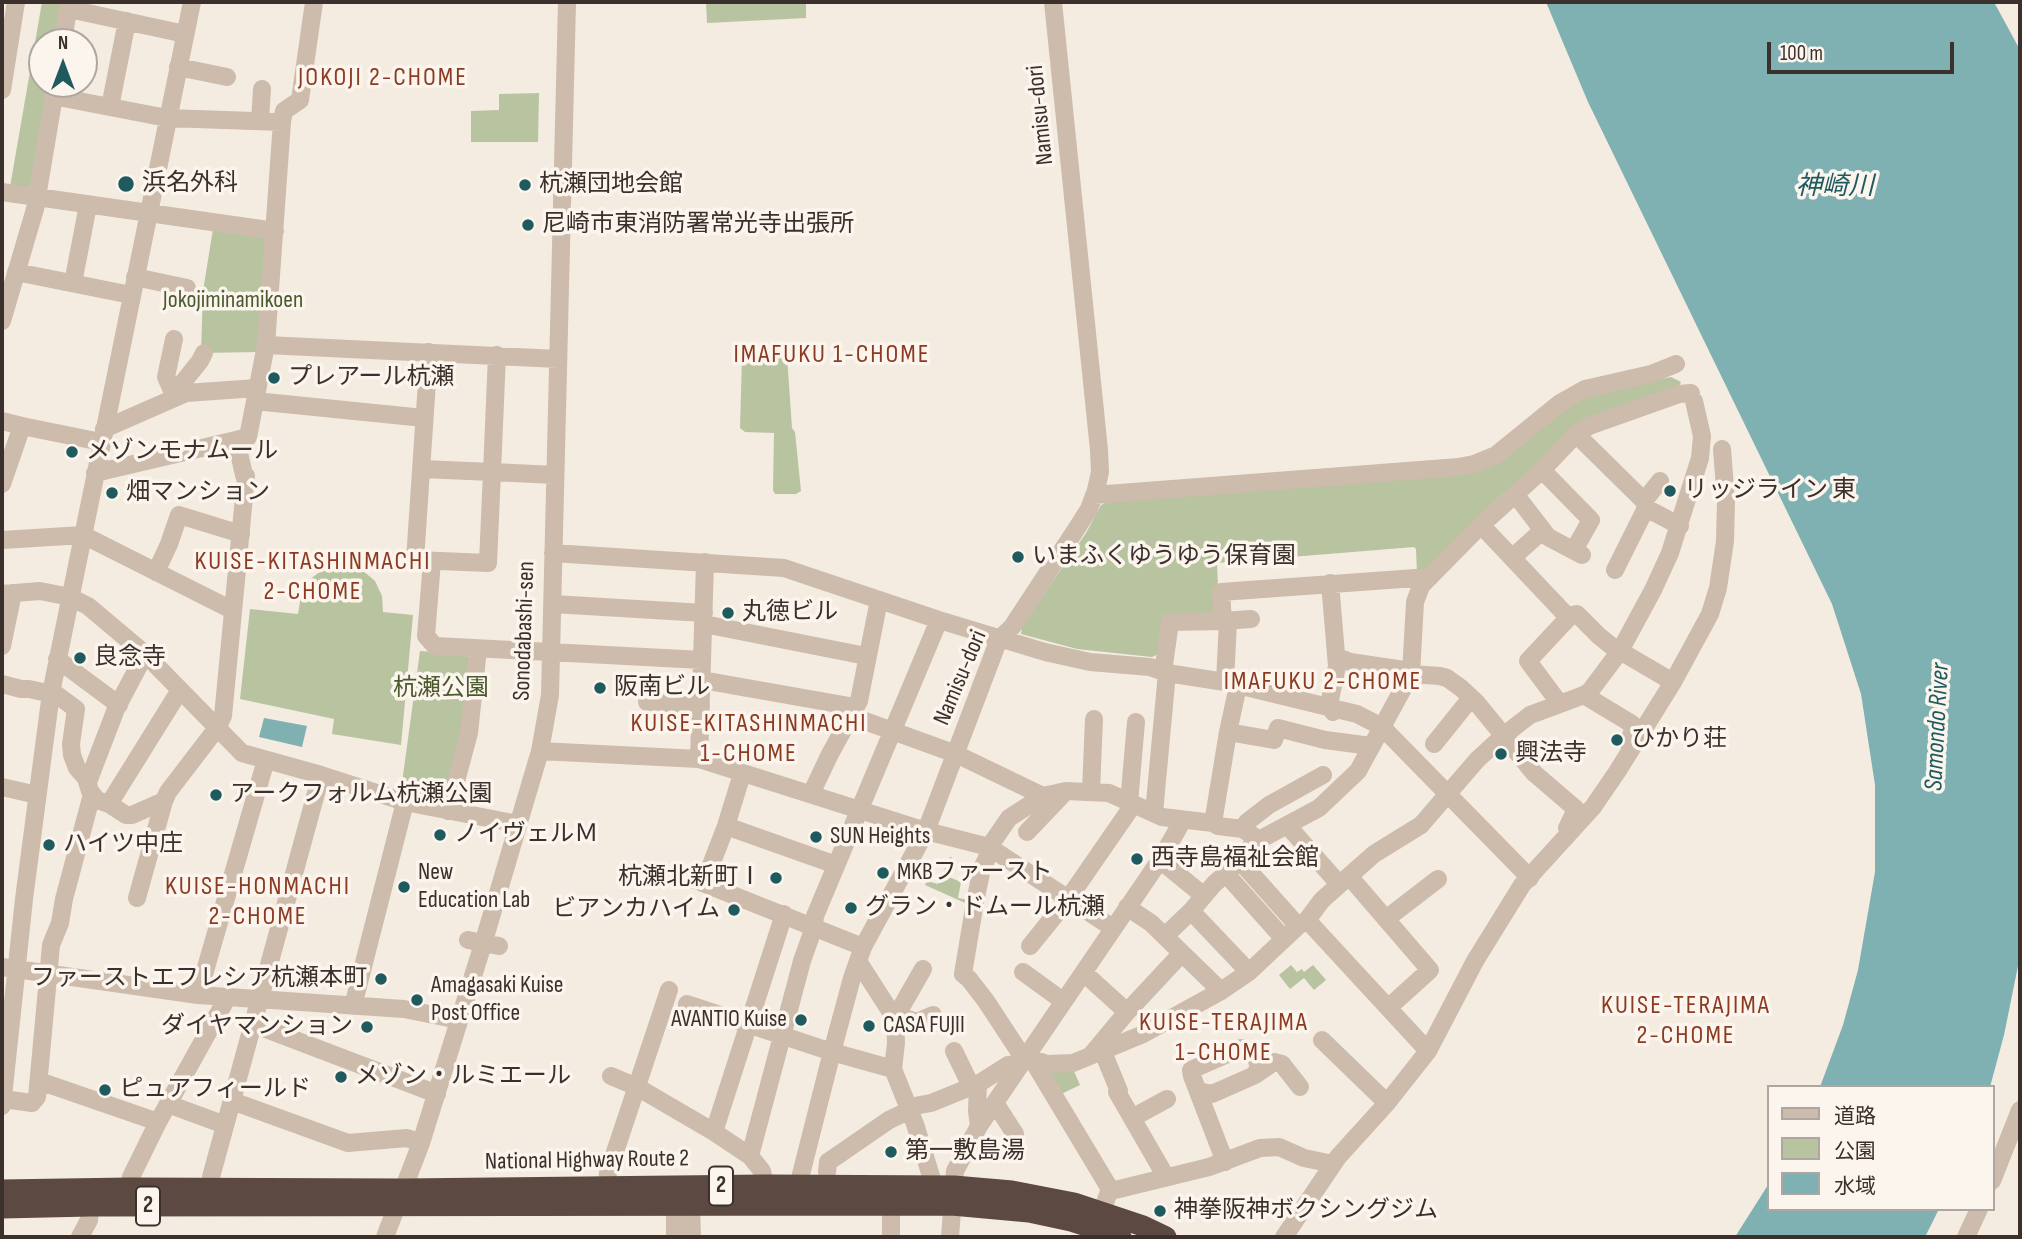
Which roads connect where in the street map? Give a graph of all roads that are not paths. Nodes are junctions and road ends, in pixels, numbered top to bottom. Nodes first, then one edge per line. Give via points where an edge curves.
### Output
1 (16, 2) edge
2 (192, 2) edge
3 (314, 2) edge
4 (567, 2) edge
5 (1053, 2) edge
6 (69, 6) edge
7 (127, 21) junction
8 (65, 28) edge
9 (185, 34) junction
10 (178, 67) junction
11 (227, 77) dead end
12 (262, 89) dead end
13 (2, 90) edge
14 (54, 98) edge
15 (81, 98) edge
16 (110, 107) junction
17 (167, 118) junction
18 (260, 121) junction
19 (282, 122) junction
20 (2, 192) edge
21 (37, 197) junction
22 (89, 205) junction
23 (149, 214) junction
24 (275, 231) junction
25 (16, 272) junction
26 (135, 277) junction
27 (73, 283) junction
28 (187, 288) dead end
29 (131, 295) junction
30 (2, 321) edge
31 (174, 340) dead end
32 (266, 345) junction
33 (429, 352) junction
34 (204, 353) dead end
35 (498, 355) junction
36 (558, 359) junction
37 (1676, 364) dead end
38 (256, 395) junction
39 (176, 397) junction
40 (424, 418) junction
41 (2, 421) edge
42 (22, 426) junction
43 (1576, 433) junction
44 (103, 436) junction
45 (236, 440) junction
46 (1722, 449) dead end
47 (422, 469) junction
48 (1542, 470) junction
49 (492, 472) junction
50 (95, 473) junction
51 (555, 475) junction
52 (1660, 481) dead end
53 (2, 484) edge
54 (1515, 494) junction
55 (1094, 495) junction
56 (1645, 504) junction
57 (1481, 525) junction
58 (1680, 526) junction
59 (1543, 530) junction
60 (83, 534) junction
61 (241, 534) junction
62 (2, 540) edge
63 (553, 553) junction
64 (1512, 558) junction
65 (432, 561) junction
66 (705, 562) junction
67 (1615, 570) dead end
68 (156, 572) junction
69 (1430, 577) junction
70 (1331, 583) junction
71 (7, 594) edge
72 (70, 597) junction
73 (878, 600) junction
74 (553, 604) junction
75 (232, 610) junction
76 (1570, 616) junction
77 (704, 619) junction
78 (1251, 619) dead end
79 (939, 621) junction
80 (1226, 621) junction
81 (999, 639) junction
82 (2, 646) edge
83 (478, 649) junction
84 (1620, 651) junction
85 (552, 652) junction
86 (145, 654) junction
87 (866, 656) junction
88 (1337, 657) junction
89 (57, 660) junction
90 (702, 660) junction
91 (1411, 672) junction
92 (1165, 673) junction
93 (702, 680) junction
94 (1673, 682) junction
95 (2, 684) edge
96 (1232, 684) junction
97 (180, 690) junction
98 (51, 693) junction
99 (1584, 695) junction
100 (1471, 698) junction
101 (647, 702) dead end
102 (1560, 704) junction
103 (119, 705) junction
104 (701, 706) junction
105 (1332, 709) junction
106 (853, 712) junction
107 (1094, 719) dead end
108 (1136, 722) dead end
109 (1382, 727) junction
110 (217, 728) junction
111 (893, 730) junction
112 (1228, 732) junction
113 (1503, 736) junction
114 (1434, 744) dead end
115 (1371, 746) junction
116 (1632, 749) junction
117 (540, 751) junction
118 (956, 754) junction
119 (266, 760) junction
120 (699, 760) junction
121 (742, 774) junction
122 (321, 775) junction
123 (1323, 775) dead end
124 (88, 782) junction
125 (2, 787) edge
126 (1066, 791) junction
127 (1091, 791) junction
128 (37, 794) junction
129 (811, 794) junction
130 (1448, 795) junction
131 (1043, 796) junction
132 (164, 801) junction
133 (103, 802) junction
134 (405, 802) junction
135 (1131, 804) junction
136 (1584, 807) junction
137 (860, 809) junction
138 (448, 811) junction
139 (1154, 813) junction
140 (1183, 820) junction
141 (1213, 823) junction
142 (518, 824) junction
143 (1287, 825) junction
144 (726, 826) junction
145 (1243, 829) junction
146 (926, 831) junction
147 (1027, 832) dead end
148 (1259, 840) junction
149 (989, 848) junction
150 (1160, 860) junction
151 (1240, 861) junction
152 (836, 865) junction
153 (1226, 874) junction
154 (1531, 878) junction
155 (1438, 879) dead end
156 (1344, 880) junction
157 (1204, 896) junction
158 (137, 898) dead end
159 (1068, 899) junction
160 (1127, 907) junction
161 (1191, 911) junction
162 (784, 915) junction
163 (1386, 919) junction
164 (1303, 923) junction
165 (814, 927) junction
166 (1112, 928) junction
167 (1165, 936) junction
168 (1284, 939) junction
169 (1030, 946) dead end
170 (1182, 953) junction
171 (861, 954) junction
172 (9, 968) edge
173 (923, 968) dead end
174 (1023, 972) dead end
175 (1249, 972) junction
176 (50, 973) junction
177 (1084, 973) junction
178 (669, 990) dead end
179 (1221, 992) junction
180 (198, 995) junction
181 (227, 998) junction
182 (259, 1000) junction
183 (1063, 1002) junction
184 (687, 1004) dead end
185 (354, 1006) junction
186 (1388, 1008) junction
187 (1127, 1012) junction
188 (933, 1015) dead end
189 (896, 1017) junction
190 (459, 1020) junction
191 (253, 1024) junction
192 (748, 1024) junction
193 (782, 1036) junction
194 (1322, 1040) dead end
195 (954, 1051) dead end
196 (1428, 1051) junction
197 (832, 1052) junction
198 (1096, 1054) junction
199 (1026, 1060) junction
200 (893, 1069) junction
201 (1255, 1075) junction
202 (611, 1076) dead end
203 (39, 1081) junction
204 (975, 1085) junction
205 (637, 1087) junction
206 (1300, 1087) dead end
207 (1198, 1091) junction
208 (437, 1094) junction
209 (3, 1098) edge
210 (1167, 1099) dead end
211 (232, 1101) junction
212 (995, 1103) junction
213 (1387, 1103) junction
214 (168, 1104) junction
215 (2, 1106) edge
216 (909, 1109) junction
217 (2020, 1110) edge
218 (1132, 1118) junction
219 (158, 1122) junction
220 (225, 1125) junction
221 (979, 1126) junction
222 (714, 1132) junction
223 (1015, 1134) dead end
224 (421, 1143) junction
225 (750, 1156) junction
226 (1225, 1161) junction
227 (1333, 1164) junction
228 (827, 1172) dead end
229 (1994, 1176) edge
230 (1166, 1177) junction
231 (765, 1185) junction
232 (607, 1187) junction
233 (128, 1188) junction
234 (1110, 1189) junction
235 (2, 1190) edge
236 (211, 1190) junction
237 (948, 1193) junction
238 (798, 1195) junction
239 (401, 1198) junction
240 (683, 1204) junction
241 (891, 1205) junction
242 (90, 1206) junction
243 (2, 1208) edge
244 (1102, 1211) junction
245 (1978, 1211) edge
246 (80, 1237) edge
247 (373, 1237) edge
248 (385, 1237) edge
249 (675, 1237) edge
250 (692, 1237) edge
251 (891, 1237) edge
252 (950, 1237) edge
253 (1121, 1237) edge
254 (1166, 1237) edge
255 (1284, 1237) edge
256 (1966, 1237) edge

1 - 13 street
2 - 9 street
3 - 19 street via 300,100 284,111
4 - 36 street, Sonodabashi-sen
5 - 55 street, Namisu-dori via 1099,450
6 - 7 street
6 - 8 street
7 - 9 street
7 - 16 street
9 - 10 street
10 - 11 street
10 - 17 street
12 - 18 street
14 - 21 street
15 - 16 street
16 - 17 street
17 - 18 street
17 - 23 street
18 - 19 street
19 - 24 street
20 - 21 street
21 - 22 street
21 - 25 street
22 - 23 street
22 - 27 street
23 - 24 street
23 - 26 street
24 - 32 street
25 - 27 street
25 - 30 street
26 - 28 street
26 - 29 street
27 - 29 street
29 - 44 street
31 - 39 street via 166,377
32 - 33 street
32 - 38 street
33 - 35 street
33 - 40 street
34 - 39 street
35 - 36 street
35 - 49 street
36 - 51 street, Sonodabashi-sen
37 - 55 street via 1585,390 1560,403 1496,455 1466,466
38 - 39 street via 186,393
38 - 40 street
38 - 45 street via 248,437
39 - 44 street
40 - 47 street
41 - 42 street
42 - 44 street
42 - 53 street
43 - 48 street
43 - 56 street
43 - 58 street via 1679,394 1693,397 1702,436 1700,458
44 - 50 street
45 - 50 street
45 - 61 street via 246,476
46 - 94 street via 1725,541 1718,588 1710,614
47 - 49 street
47 - 65 street via 415,560
48 - 54 street
48 - 59 street via 1591,520 1578,552
49 - 51 street
49 - 65 street via 488,563
50 - 60 street
51 - 63 street, Sonodabashi-sen
52 - 56 street
54 - 57 street
54 - 59 street
55 - 81 street, Namisu-dori via 1012,627
56 - 58 street
56 - 67 street
57 - 64 street
57 - 69 street
58 - 84 street
59 - 64 street
60 - 62 street
60 - 68 street
60 - 72 street
61 - 68 street via 179,515
61 - 75 street
63 - 66 street
63 - 74 street, Sonodabashi-sen
64 - 76 street
65 - 83 street via 426,636 435,646
66 - 73 street via 784,568
66 - 77 street
68 - 75 street
69 - 70 street
69 - 91 street via 1415,602
70 - 80 street via 1220,592
70 - 88 street
71 - 72 street via 40,591
71 - 82 street
72 - 86 street via 89,606
72 - 89 street
73 - 79 street
73 - 87 street
74 - 77 street
74 - 85 street, Sonodabashi-sen
75 - 110 street via 223,716
76 - 84 street via 1577,614
76 - 102 street via 1528,661
77 - 87 street
77 - 90 street
78 - 80 street
79 - 81 street
79 - 111 street
80 - 92 street via 1170,622
80 - 96 street
81 - 92 street via 1090,662 1150,667
81 - 118 street, Namisu-dori
83 - 85 street
83 - 138 street via 468,733
84 - 94 street
84 - 99 street
85 - 90 street
85 - 117 street, Sonodabashi-sen
86 - 97 street
86 - 103 street
87 - 106 street
88 - 91 street
88 - 105 street
89 - 98 street
89 - 103 street
90 - 93 street
91 - 100 street via 1447,678
91 - 109 street
92 - 96 street
92 - 139 street
93 - 104 street
93 - 106 street
94 - 116 street
95 - 98 street
96 - 105 street
96 - 112 street
97 - 110 street
97 - 133 street
98 - 124 street via 76,709 72,755
98 - 128 street
99 - 102 street
99 - 116 street via 1632,724
100 - 113 street
100 - 114 street
101 - 104 street
102 - 113 street via 1530,715
103 - 124 street
104 - 120 street
105 - 109 street via 1357,714
106 - 111 street
106 - 129 street
107 - 127 street
108 - 135 street
109 - 115 street
109 - 130 street
110 - 119 street via 242,753
110 - 132 street
111 - 118 street
111 - 137 street
112 - 115 street via 1274,740 1278,727
112 - 141 street
113 - 130 street
113 - 136 street via 1534,773
115 - 143 street via 1358,771 1320,808
116 - 136 street
117 - 120 street
117 - 142 street, Sonodabashi-sen
118 - 131 street
118 - 146 street, Namisu-dori
119 - 122 street
119 - 180 street
120 - 121 street
121 - 129 street
121 - 144 street
122 - 134 street
122 - 182 street
123 - 145 street via 1269,805
124 - 133 street via 90,791
125 - 128 street
126 - 127 street
126 - 131 street
126 - 147 street
127 - 135 street via 1109,793
128 - 172 street
129 - 137 street
130 - 154 street
130 - 156 street via 1420,825
131 - 149 street via 1009,818
132 - 133 street via 126,815
132 - 158 street
133 - 176 street via 91,799 51,945
134 - 138 street
134 - 185 street
135 - 139 street
135 - 159 street
136 - 154 street
137 - 146 street
137 - 152 street
138 - 142 street
139 - 140 street
140 - 141 street
140 - 150 street
141 - 145 street
142 - 190 street, Sonodabashi-sen
143 - 148 street
143 - 156 street
144 - 152 street
144 - 162 street via 701,879
145 - 148 street
146 - 149 street
146 - 171 street, Namisu-dori
148 - 151 street
149 - 159 street
149 - 199 street via 959,981 969,979
150 - 157 street
150 - 160 street
151 - 153 street
151 - 164 street
152 - 165 street
153 - 157 street
153 - 168 street
154 - 196 street via 1522,885 1475,961
155 - 163 street
156 - 163 street
156 - 164 street
157 - 161 street
159 - 166 street
159 - 169 street
160 - 166 street
160 - 167 street
161 - 167 street
161 - 175 street
162 - 165 street
162 - 192 street
163 - 186 street via 1430,970
164 - 168 street
164 - 186 street
165 - 171 street
165 - 193 street
166 - 177 street
167 - 170 street
168 - 175 street
170 - 179 street
170 - 187 street
171 - 189 street
171 - 197 street, Namisu-dori
172 - 176 street
172 - 209 street
173 - 189 street
174 - 183 street
175 - 179 street
176 - 180 street
176 - 203 street
177 - 183 street
177 - 187 street
178 - 205 street
179 - 198 street
180 - 181 street
181 - 182 street
181 - 214 street
182 - 185 street
182 - 191 street
183 - 199 street
184 - 192 street
185 - 190 street via 404,1009
186 - 196 street
187 - 198 street
188 - 189 street via 917,1022
189 - 200 street
190 - 208 street, Sonodabashi-sen
191 - 208 street
191 - 211 street
192 - 193 street
192 - 222 street
193 - 197 street
193 - 225 street
194 - 213 street via 1335,1062
195 - 204 street
196 - 213 street
197 - 200 street
197 - 238 street, Namisu-dori
198 - 199 street via 1073,1063
198 - 218 street
199 - 204 street
199 - 212 street
199 - 234 street
200 - 216 street
201 - 206 street via 1274,1062 1282,1064
201 - 207 street via 1212,1094
201 - 207 street via 1259,1066 1253,1051 1241,1048 1191,1070
202 - 205 street
203 - 209 street via 32,1103
203 - 219 street
204 - 216 street
204 - 221 street
205 - 222 street
205 - 232 street
207 - 226 street
208 - 224 street, Sonodabashi-sen
209 - 215 street
210 - 218 street
211 - 220 street
211 - 224 street via 348,1143 407,1138
212 - 221 street
212 - 223 street
213 - 227 street
214 - 219 street
214 - 220 street
216 - 228 street via 828,1162
216 - 237 street
217 - 229 street
218 - 230 street
219 - 233 street
220 - 236 street
221 - 237 street
222 - 225 street
224 - 239 street, Sonodabashi-sen
225 - 231 street via 762,1171
226 - 227 street via 1260,1148 1279,1147
226 - 230 street
227 - 255 street
230 - 234 street
231 - 232 highway, National Highway Route 2 / 2
231 - 238 highway, National Highway Route 2 / 2
232 - 239 highway, National Highway Route 2 / 2
233 - 235 highway, National Highway Route 2 / 2
233 - 236 highway, National Highway Route 2 / 2
234 - 244 street
236 - 239 highway, National Highway Route 2 / 2
237 - 238 highway, National Highway Route 2 / 2
237 - 241 highway, National Highway Route 2 / 2
237 - 244 highway, National Highway Route 2 / 2 via 1012,1191
237 - 252 street
237 - 253 highway, National Highway Route 2 / 2
238 - 240 highway, National Highway Route 2 / 2
238 - 241 highway, National Highway Route 2 / 2
239 - 240 highway, National Highway Route 2 / 2
239 - 242 highway, National Highway Route 2 / 2
239 - 247 street
239 - 248 street, Sonodabashi-sen
240 - 249 street
240 - 250 street
241 - 251 street
242 - 243 highway, National Highway Route 2 / 2
242 - 246 street
244 - 254 highway, National Highway Route 2 / 2
245 - 256 street

